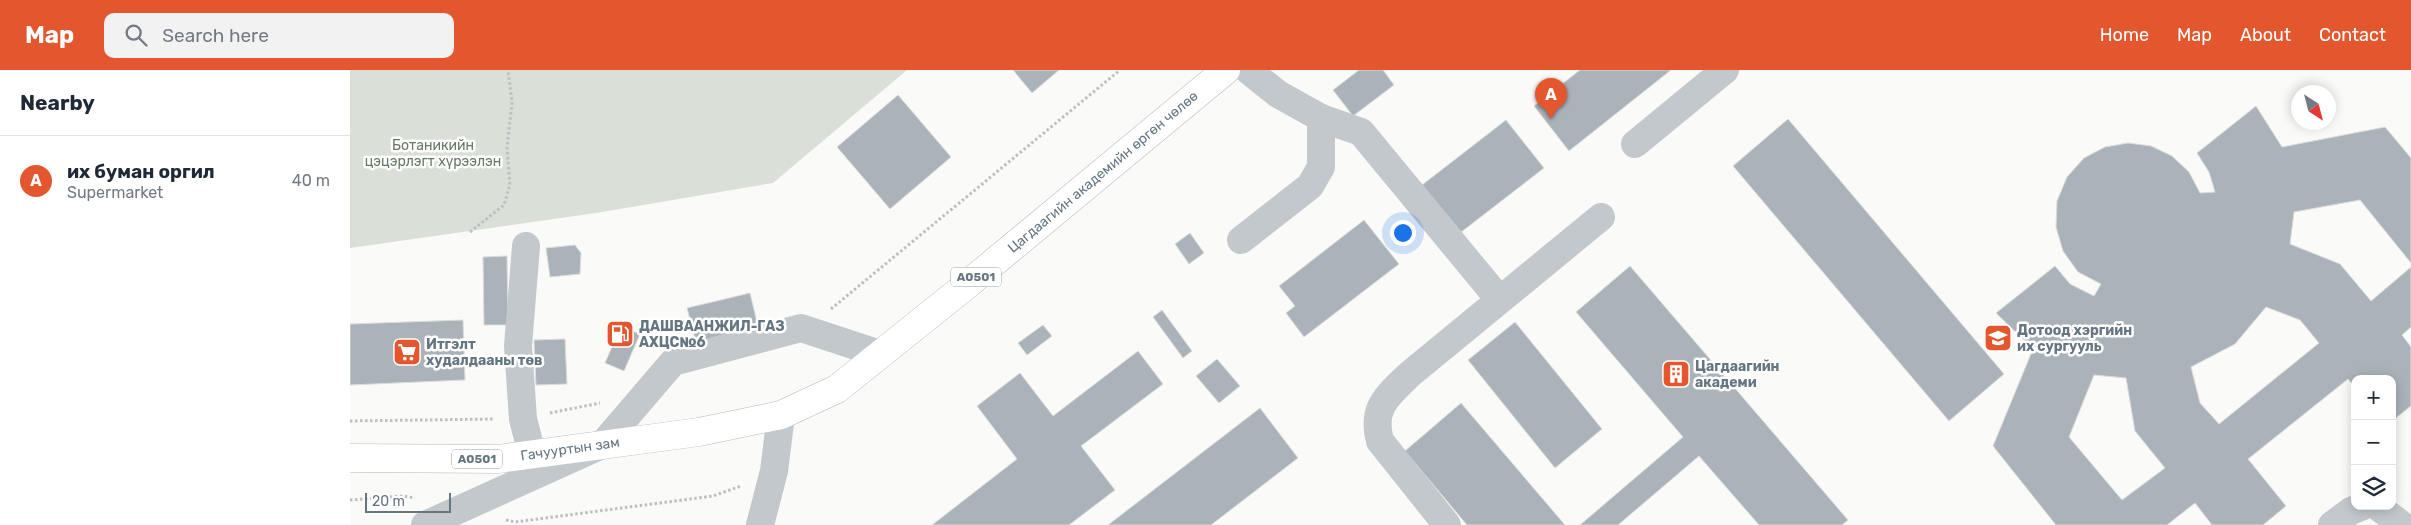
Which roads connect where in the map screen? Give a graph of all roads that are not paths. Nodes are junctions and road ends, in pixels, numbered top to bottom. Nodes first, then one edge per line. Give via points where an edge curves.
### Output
1 (1226, 70) edge
2 (1248, 70) edge
3 (1725, 70) edge
4 (1321, 118) junction
5 (1635, 144) dead end
6 (1601, 218) dead end
7 (1241, 240) dead end
8 (526, 246) dead end
9 (1500, 300) junction
10 (880, 354) junction
11 (781, 415) junction
12 (699, 432) joint
13 (602, 445) junction
14 (532, 454) junction
15 (350, 458) edge
16 (2353, 510) edge
17 (2382, 510) edge
18 (425, 525) edge
19 (760, 525) edge
20 (1447, 525) edge
21 (2332, 525) edge
22 (2402, 525) edge

1 - 10 highway, Цагдаагийн академийн өргөн чөлөө / A0501
2 - 4 street via 1278,94
3 - 5 street
4 - 7 street via 1320,167 1310,186
4 - 9 street via 1361,132
6 - 9 street
8 - 14 street via 518,346 523,418
9 - 20 street via 1386,397 1378,416 1380,441
10 - 11 highway, Цагдаагийн академийн өргөн чөлөө / A0501 via 836,388
10 - 13 street via 801,328 673,362
11 - 12 highway, Цагдаагийн академийн өргөн чөлөө / A0501
11 - 19 street
12 - 13 highway, Гачууртын зам / A0501
13 - 14 highway, Гачууртын зам / A0501
13 - 18 street
14 - 15 highway, Гачууртын зам / A0501 via 498,459
16 - 21 street
17 - 22 street

